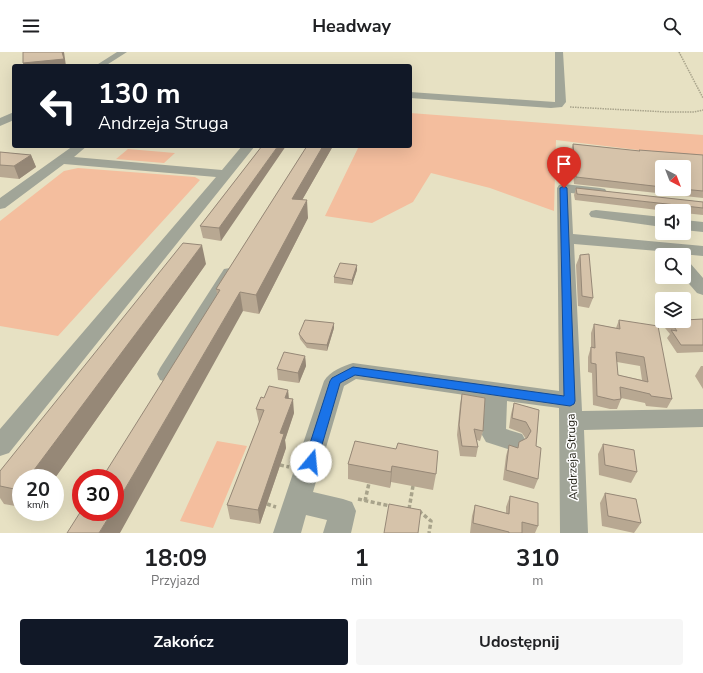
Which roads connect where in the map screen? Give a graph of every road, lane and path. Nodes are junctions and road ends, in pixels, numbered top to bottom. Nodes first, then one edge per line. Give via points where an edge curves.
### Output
1 (123, 52) edge
2 (559, 52) edge
3 (679, 52) edge
4 (102, 64) edge
5 (412, 95) edge
6 (703, 98) edge
7 (551, 105) junction
8 (703, 110) edge
9 (12, 116) edge
10 (0, 123) edge
11 (78, 148) edge
12 (247, 148) edge
13 (62, 160) junction
14 (226, 174) junction
15 (610, 194) edge
16 (0, 205) edge
17 (596, 214) dead end
18 (655, 221) edge
19 (691, 226) edge
20 (703, 227) edge
21 (566, 238) junction
22 (655, 249) edge
23 (691, 251) edge
24 (703, 251) edge
25 (237, 261) edge
26 (691, 275) edge
27 (703, 289) edge
28 (158, 390) edge
29 (496, 390) junction
30 (571, 411) junction
31 (703, 418) edge
32 (514, 441) dead end
33 (0, 446) edge
34 (369, 483) dead end
35 (413, 486) dead end
36 (351, 498) dead end
37 (298, 501) junction
38 (365, 501) junction
39 (394, 506) edge
40 (402, 508) edge
41 (409, 509) junction
42 (287, 533) edge
43 (337, 533) edge
44 (429, 533) edge
45 (574, 533) edge

1 - 4 street
2 - 7 street via 561,102
3 - 6 path
5 - 7 street
7 - 8 path via 667,112
9 - 10 street
11 - 13 street
12 - 14 street
13 - 14 street
13 - 16 street
14 - 33 street
15 - 21 street, Andrzeja Struga via 564,188
17 - 18 street
19 - 20 street
21 - 22 street
21 - 30 street, Andrzeja Struga
23 - 24 street
25 - 28 street
26 - 27 street
29 - 30 street
29 - 32 street via 494,435
29 - 37 street via 353,371 335,381
30 - 31 street
30 - 45 street, Andrzeja Struga
34 - 38 path
35 - 41 path
36 - 38 path
37 - 42 street
37 - 43 street via 343,510
38 - 39 path
40 - 41 path
41 - 44 path via 422,512 431,521

